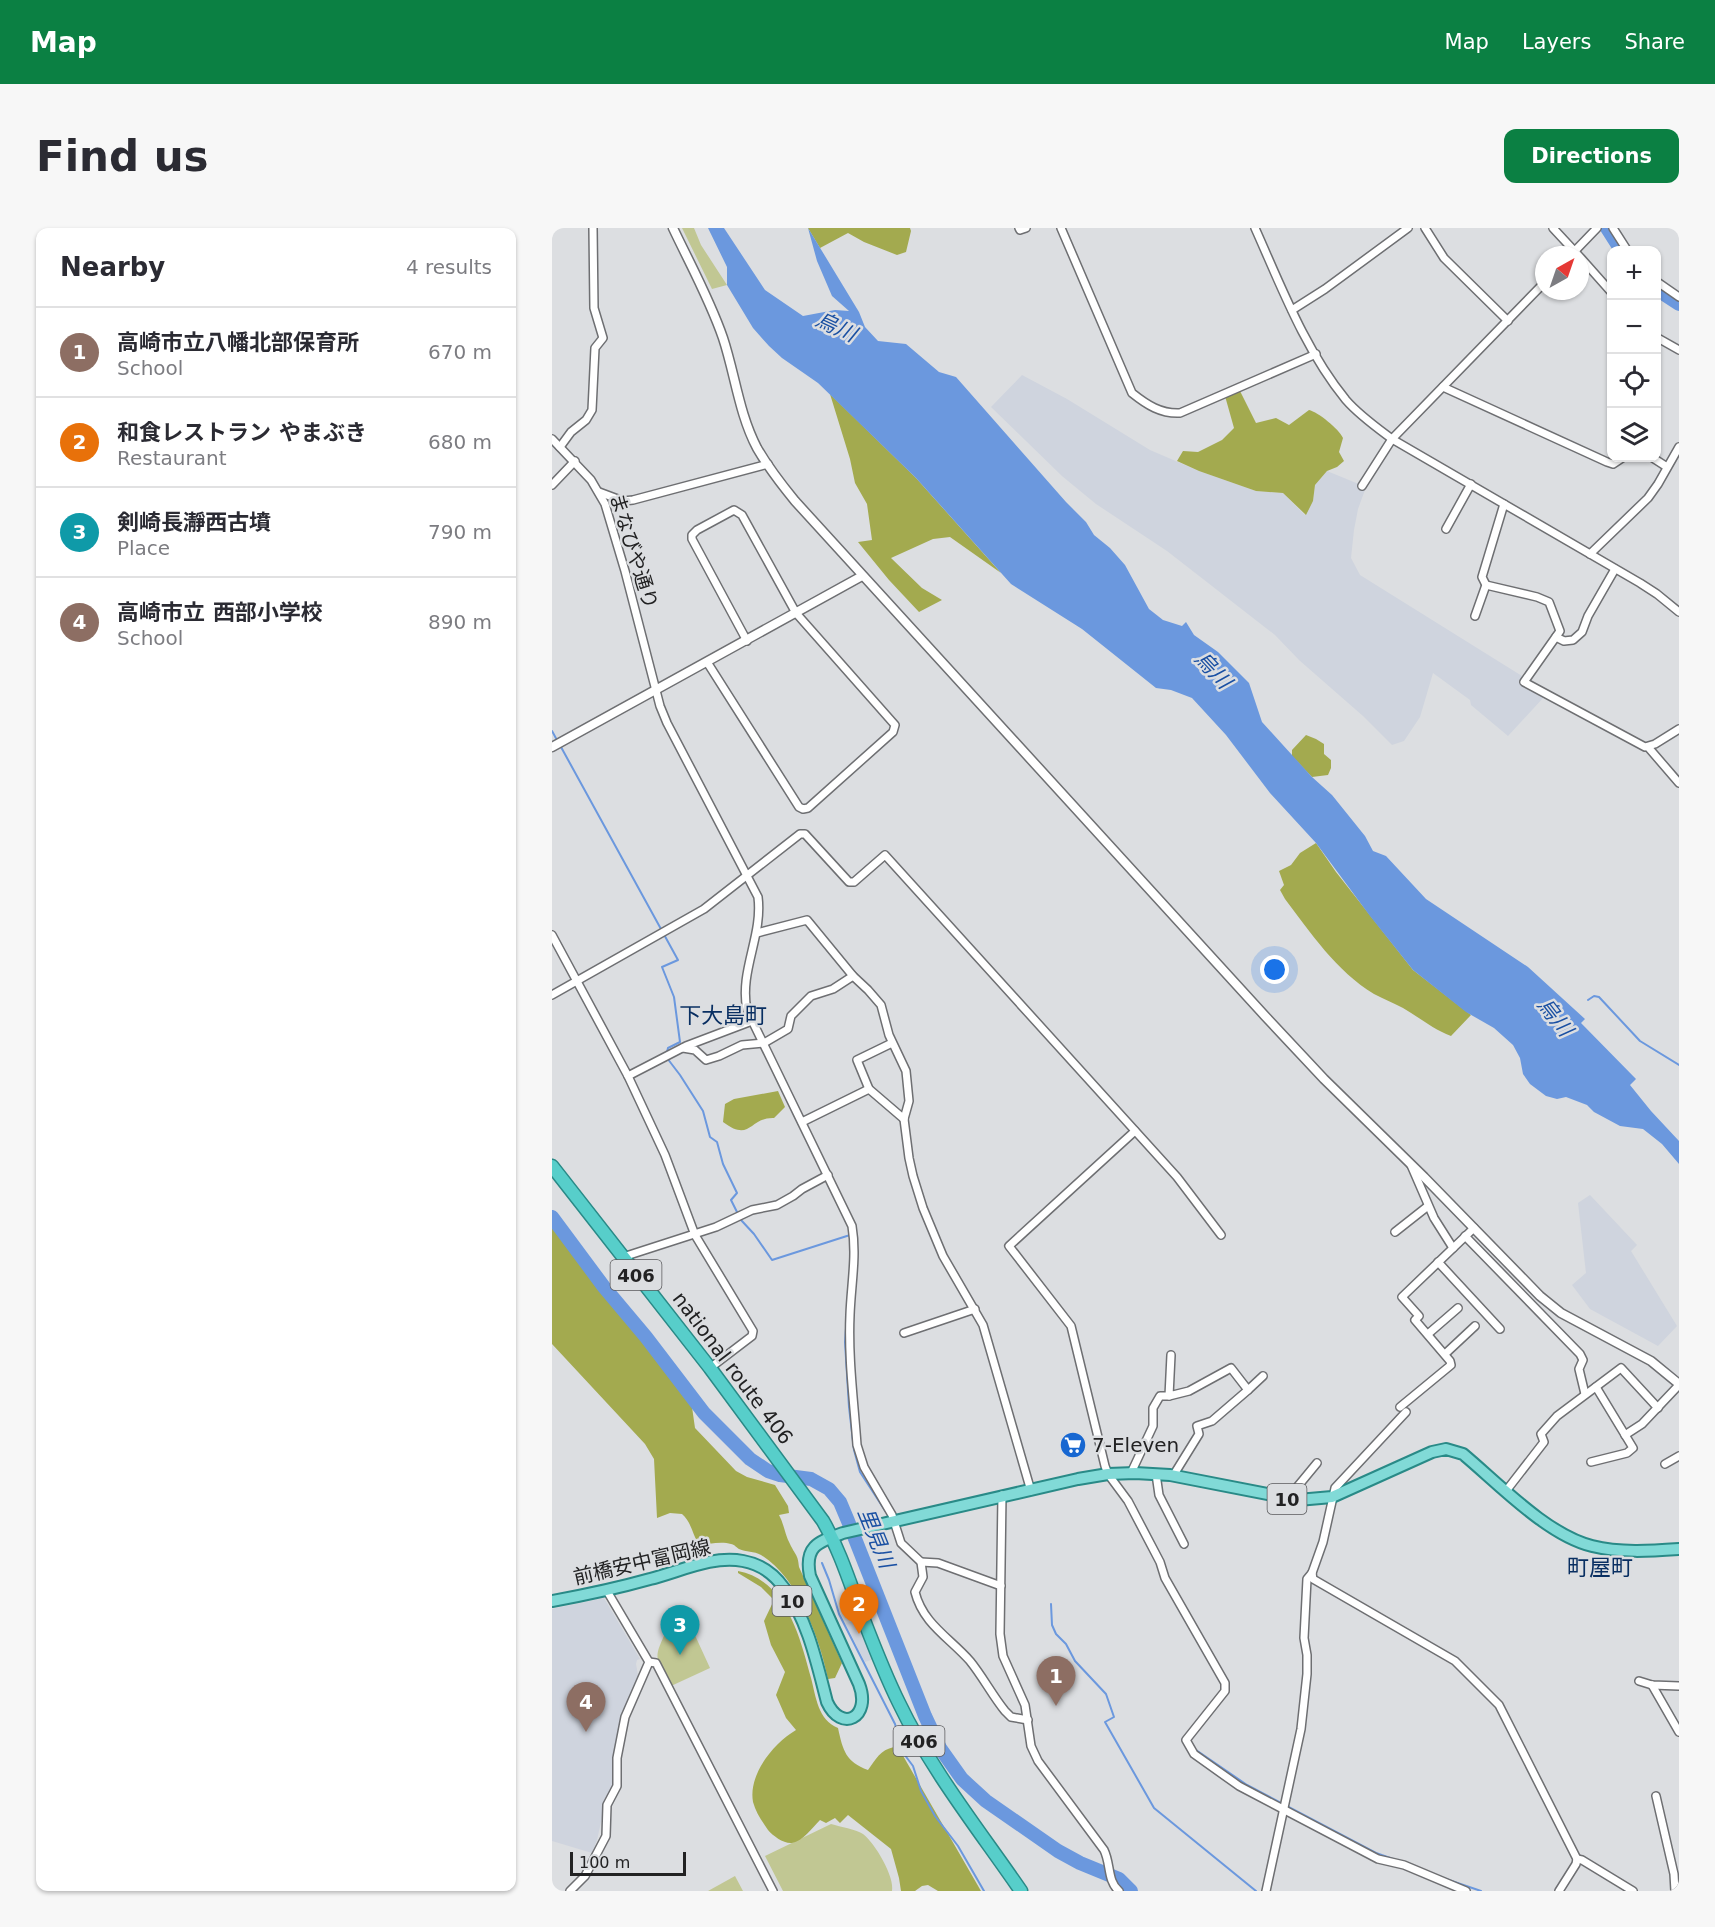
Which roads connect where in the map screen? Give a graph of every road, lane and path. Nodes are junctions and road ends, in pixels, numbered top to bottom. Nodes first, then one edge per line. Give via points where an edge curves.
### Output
1 (592, 228) edge
2 (673, 228) edge
3 (1018, 228) edge
4 (1026, 228) edge
5 (1061, 228) edge
6 (1255, 228) edge
7 (1408, 228) edge
8 (1425, 228) edge
9 (1553, 228) edge
10 (1597, 228) edge
11 (1613, 228) edge
12 (1568, 246) edge
13 (1583, 246) edge
14 (1624, 246) edge
15 (1589, 269) edge
16 (1661, 284) edge
17 (1607, 289) edge
18 (1535, 293) edge
19 (1679, 297) edge
20 (1292, 310) junction
21 (1508, 321) junction
22 (1661, 340) edge
23 (1679, 350) edge
24 (1316, 354) junction
25 (1443, 387) junction
26 (1392, 439) junction
27 (555, 445) edge
28 (1679, 447) edge
29 (575, 461) junction
30 (1607, 462) edge
31 (1659, 462) edge
32 (768, 464) junction
33 (1667, 467) junction
34 (1471, 484) junction
35 (552, 485) edge
36 (1362, 486) dead end
37 (599, 492) junction
38 (1503, 504) junction
39 (1446, 529) dead end
40 (1590, 554) junction
41 (1615, 569) junction
42 (862, 576) junction
43 (1486, 585) junction
44 (1679, 612) edge
45 (796, 613) junction
46 (1475, 616) dead end
47 (1556, 638) junction
48 (747, 641) junction
49 (707, 662) junction
50 (656, 689) junction
51 (1679, 729) edge
52 (552, 747) edge
53 (1648, 747) junction
54 (1679, 783) edge
55 (747, 876) junction
56 (757, 933) junction
57 (552, 935) edge
58 (852, 976) junction
59 (577, 981) junction
60 (552, 994) edge
61 (752, 1021) junction
62 (764, 1043) junction
63 (892, 1043) junction
64 (683, 1047) junction
65 (628, 1076) junction
66 (869, 1089) junction
67 (904, 1119) junction
68 (802, 1122) junction
69 (1135, 1131) junction
70 (1410, 1163) junction
71 (552, 1166) edge
72 (828, 1175) junction
73 (1428, 1206) junction
74 (1474, 1228) junction
75 (1395, 1232) dead end
76 (695, 1235) junction
77 (1221, 1235) dead end
78 (1465, 1236) junction
79 (1453, 1248) junction
80 (622, 1257) junction
81 (1438, 1262) junction
82 (1458, 1308) dead end
83 (975, 1309) junction
84 (1474, 1326) dead end
85 (1500, 1329) dead end
86 (904, 1333) dead end
87 (1428, 1335) junction
88 (1445, 1354) junction
89 (1171, 1355) dead end
90 (710, 1368) junction
91 (1263, 1376) dead end
92 (1679, 1385) edge
93 (1596, 1387) junction
94 (1248, 1390) junction
95 (1585, 1394) junction
96 (1169, 1396) junction
97 (1658, 1408) junction
98 (1625, 1435) junction
99 (1679, 1456) edge
100 (1591, 1462) dead end
101 (1317, 1463) dead end
102 (1665, 1464) dead end
103 (1131, 1473) junction
104 (1108, 1474) junction
105 (1156, 1474) junction
106 (1173, 1476) junction
107 (1031, 1491) junction
108 (1506, 1491) junction
109 (1002, 1496) junction
110 (1332, 1497) junction
111 (1290, 1500) junction
112 (894, 1521) junction
113 (832, 1537) junction
114 (1184, 1544) dead end
115 (1679, 1549) edge
116 (921, 1562) junction
117 (1312, 1573) junction
118 (1001, 1586) junction
119 (607, 1591) junction
120 (552, 1601) edge
121 (649, 1662) junction
122 (1639, 1681) dead end
123 (1652, 1685) junction
124 (1679, 1686) edge
125 (1028, 1720) junction
126 (1679, 1732) edge
127 (1656, 1796) dead end
128 (1284, 1810) junction
129 (1577, 1859) junction
130 (570, 1891) edge
131 (773, 1891) edge
132 (1022, 1891) edge
133 (1119, 1891) edge
134 (1266, 1891) edge
135 (1466, 1891) edge
136 (1559, 1891) edge
137 (1633, 1891) edge
138 (1675, 1891) edge

1 - 27 street via 594,308 603,338 595,348 592,410 586,420
2 - 32 street via 712,310 744,415
3 - 4 street
5 - 24 street via 1132,393 1148,405 1169,413 1180,412
6 - 20 street
7 - 20 street
8 - 21 street via 1444,258
9 - 12 street
10 - 13 street
11 - 14 street
15 - 17 street
16 - 19 street
18 - 21 street
20 - 24 street
21 - 25 street
22 - 23 street
24 - 26 street via 1347,401
25 - 26 street
25 - 30 street
26 - 34 street
26 - 36 street
27 - 29 street, まなびや通り
28 - 33 street
29 - 35 street
29 - 37 street, まなびや通り
31 - 33 street
32 - 37 street via 633,500 623,501
32 - 42 street via 795,501
33 - 40 street via 1648,498
34 - 38 street
34 - 39 street
37 - 50 street, まなびや通り via 615,535
38 - 40 street
38 - 43 street via 1482,577
40 - 41 street
41 - 44 street
41 - 47 street via 1582,632 1573,640
42 - 45 street
42 - 70 street via 1272,1024
43 - 46 street
43 - 47 street via 1548,602 1560,631
45 - 48 street
45 - 48 street via 738,511 706,525 692,539
45 - 49 street via 895,725 893,732 808,808 799,807
47 - 53 street via 1524,682
48 - 49 street
49 - 50 street
50 - 52 street
50 - 55 street, まなびや通り via 667,723
51 - 53 street
53 - 54 street
55 - 56 street, まなびや通り via 758,897
55 - 59 street via 704,909
55 - 69 street via 800,834 805,834 849,882 885,855
56 - 58 street via 807,920
56 - 61 street, まなびや通り via 744,985
57 - 59 street
58 - 62 street via 833,989 812,996 791,1016 788,1029
58 - 63 street via 881,1005
59 - 60 street
59 - 65 street
61 - 62 street, まなびや通り
61 - 64 street
62 - 64 street via 742,1045 706,1060 695,1050
62 - 68 street, まなびや通り
63 - 66 street via 857,1060
63 - 67 street via 909,1084
64 - 65 street
65 - 76 street via 665,1155
66 - 67 street
66 - 68 street
67 - 83 street via 909,1158 923,1208 943,1256
68 - 72 street, まなびや通り
69 - 77 street via 1177,1177
69 - 104 street via 1009,1246 1071,1326
70 - 73 street
70 - 74 street
71 - 80 highway, national route 406 / 406
72 - 76 street via 777,1205 752,1210
72 - 112 street, まなびや通り via 852,1226 855,1248 850,1316 857,1445 864,1467
73 - 75 street
73 - 79 street
74 - 78 street
74 - 92 street via 1547,1302 1576,1322 1651,1361
76 - 80 street
76 - 90 street via 753,1334
78 - 79 street
78 - 95 street via 1580,1354
79 - 81 street
80 - 90 highway, national route 406 / 406
81 - 85 street
81 - 87 street via 1402,1297 1419,1316 1416,1320
82 - 87 street
83 - 86 street
83 - 107 street via 997,1368
84 - 88 street
87 - 88 street
88 - 110 street via 1449,1368 1403,1409 1335,1488
89 - 96 street
90 - 113 highway, national route 406 / 406
91 - 94 street
92 - 97 street
93 - 95 street
93 - 97 street via 1622,1368
93 - 98 street
94 - 96 street via 1231,1368 1189,1391
94 - 106 street via 1212,1421 1197,1426 1199,1434
95 - 108 street via 1541,1434 1544,1442
96 - 103 street via 1160,1396 1153,1408 1153,1425
97 - 98 street
98 - 100 street via 1633,1448 1627,1453
99 - 102 street
101 - 111 street
103 - 104 main road, 10
103 - 105 main road, 10
104 - 107 main road, 10
104 - 128 street via 1128,1501 1165,1578 1225,1683 1225,1691 1186,1740 1192,1752 1239,1786
105 - 106 main road, 10
105 - 114 street via 1159,1495
106 - 111 main road, 10
107 - 109 main road, 10
108 - 110 main road, 10 via 1462,1454 1446,1449 1431,1452
108 - 115 main road, 10 via 1551,1528 1581,1543 1613,1550
109 - 112 main road, 10
109 - 118 street
110 - 111 main road, 10
110 - 117 street via 1329,1523
112 - 113 main road, 前橋安中富岡線 / 10
112 - 116 street, まなびや通り via 901,1543
113 - 119 main road, 前橋安中富岡線 / 10 via 814,1546 807,1562 862,1691 861,1709 845,1719 831,1711 827,1702 796,1606 772,1574 758,1565 709,1562
113 - 132 highway, 406 via 870,1636 910,1724
116 - 118 street via 938,1563
116 - 125 street via 922,1577 915,1592 927,1618 970,1661 1005,1711 1011,1717
117 - 128 street via 1307,1579 1307,1674 1301,1729
117 - 129 street via 1313,1579 1455,1662 1499,1705
118 - 125 street via 1003,1656
119 - 120 main road, 前橋安中富岡線 / 10
119 - 121 street
121 - 130 street via 625,1717 617,1758 617,1786 607,1805 606,1836 585,1876
121 - 131 street via 656,1663
122 - 123 street
123 - 124 street
123 - 126 street
125 - 133 street via 1031,1746 1038,1761 1104,1850 1111,1882
127 - 138 street
128 - 134 street
128 - 135 street via 1378,1859 1404,1865
129 - 136 street
129 - 137 street

